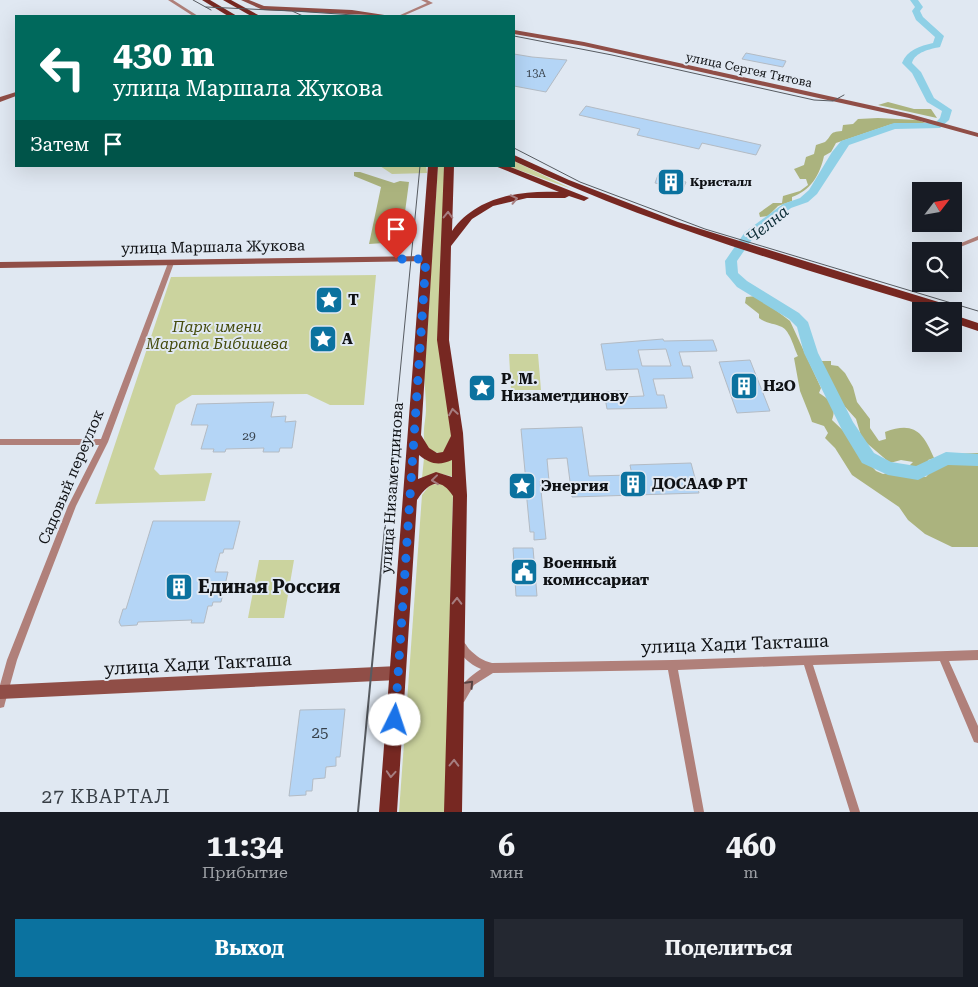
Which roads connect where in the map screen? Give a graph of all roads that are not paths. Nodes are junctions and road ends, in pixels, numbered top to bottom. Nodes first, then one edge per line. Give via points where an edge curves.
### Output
1 (170, 0) edge
2 (205, 0) edge
3 (226, 0) edge
4 (242, 0) edge
5 (423, 0) edge
6 (241, 9) junction
7 (304, 9) junction
8 (194, 15) edge
9 (229, 15) edge
10 (254, 15) edge
11 (297, 15) edge
12 (376, 15) edge
13 (403, 15) edge
14 (515, 32) edge
15 (15, 94) edge
16 (0, 100) edge
17 (978, 135) edge
18 (515, 158) edge
19 (433, 167) edge
20 (449, 167) edge
21 (502, 167) edge
22 (578, 196) junction
23 (712, 238) junction
24 (978, 238) edge
25 (448, 244) junction
26 (962, 244) edge
27 (426, 259) junction
28 (790, 262) junction
29 (171, 263) junction
30 (0, 265) edge
31 (924, 302) edge
32 (912, 304) edge
33 (962, 313) edge
34 (974, 317) edge
35 (962, 322) edge
36 (978, 327) edge
37 (457, 433) junction
38 (415, 437) junction
39 (0, 442) edge
40 (104, 442) junction
41 (460, 495) junction
42 (411, 498) junction
43 (456, 638) junction
44 (978, 655) edge
45 (943, 657) junction
46 (807, 660) junction
47 (672, 665) junction
48 (492, 668) junction
49 (398, 673) junction
50 (1, 696) edge
51 (455, 706) junction
52 (978, 738) edge
53 (388, 812) edge
54 (453, 812) edge
55 (699, 812) edge
56 (855, 812) edge

1 - 8 street
2 - 9 main road
3 - 6 main road
4 - 6 main road
4 - 7 main road via 263,8
5 - 13 street via 431,4
6 - 10 main road
7 - 11 main road
7 - 12 main road
14 - 17 main road, улица Сергея Титова via 584,44 910,116
15 - 16 main road
18 - 23 main road via 586,191
19 - 27 main road, улица Низаметдинова
25 -> 20 main road
21 - 22 main road
22 - 23 main road
25 -> 22 main road via 469,217 499,202 553,194
23 - 28 main road
24 - 26 street
37 -> 25 main road via 443,340
27 - 29 main road, улица Маршала Жукова
27 - 38 main road, улица Низаметдинова
28 - 31 main road
28 - 32 main road
29 - 30 main road, улица Маршала Жукова
29 - 40 street, Садовый переулок
33 - 34 main road
35 - 36 main road
37 - 38 main road via 453,451 436,459 421,450
37 - 41 main road
38 - 42 main road, улица Низаметдинова
39 - 40 street
40 - 50 street, Садовый переулок via 69,514
41 -> 42 main road via 454,485 445,479 435,478 419,485
43 -> 41 main road
42 - 49 main road, улица Низаметдинова
43 - 48 street via 470,659
43 - 51 main road
44 - 45 street, улица Хади Такташа
45 - 46 street, улица Хади Такташа
45 - 52 street
46 - 47 street, улица Хади Такташа
46 - 56 street
47 - 48 street, улица Хади Такташа
47 - 55 street
51 -> 48 street via 471,682
49 - 50 main road, улица Хади Такташа
49 -> 53 main road, улица Низаметдинова
54 -> 51 main road

